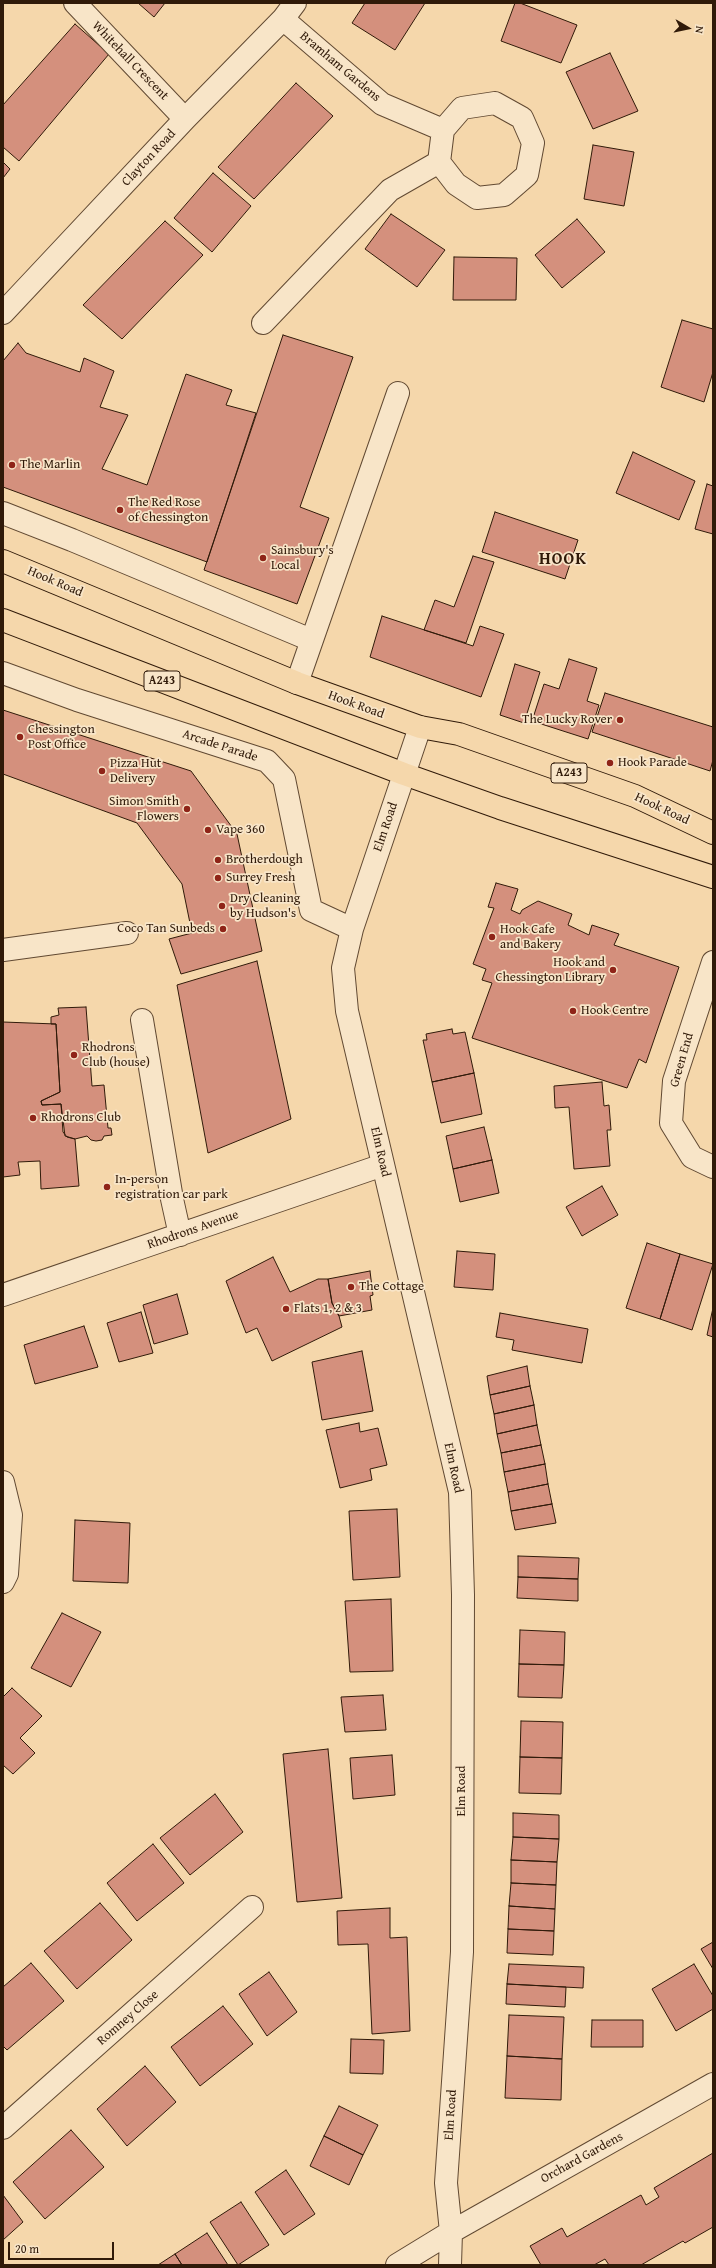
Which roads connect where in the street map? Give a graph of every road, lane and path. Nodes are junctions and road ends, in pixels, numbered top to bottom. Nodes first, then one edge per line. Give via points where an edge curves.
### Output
1 (75, 3) edge
2 (289, 11) edge
3 (185, 119) junction
4 (443, 130) junction
5 (440, 162) junction
6 (3, 313) edge
7 (263, 323) dead end
8 (398, 393) dead end
9 (3, 513) edge
10 (3, 560) edge
11 (3, 620) edge
12 (311, 640) junction
13 (3, 673) edge
14 (297, 683) junction
15 (420, 727) junction
16 (404, 774) junction
17 (713, 833) edge
18 (713, 877) edge
19 (352, 929) junction
20 (127, 933) dead end
21 (3, 950) edge
22 (713, 962) edge
23 (142, 1020) dead end
24 (384, 1165) junction
25 (713, 1167) edge
26 (180, 1235) junction
27 (3, 1295) edge
28 (3, 1482) edge
29 (3, 1582) edge
30 (252, 1908) dead end
31 (713, 2084) edge
32 (3, 2128) edge
33 (450, 2232) junction
34 (397, 2265) edge
35 (450, 2265) edge

1 - 3 street, Whitehall Crescent
2 - 3 street, Clayton Road
2 - 4 street, Bramham Gardens via 382,104
3 - 6 street, Clayton Road
4 - 5 street
4 - 5 street via 462,108 494,104 522,118 533,143 527,175 504,195 477,198 456,184
5 - 7 street via 390,190
8 - 12 street
9 - 12 street
10 - 14 highway, Hook Road / A243
11 - 16 highway, A243
12 - 14 street
13 - 19 street, Arcade Parade via 77,700 267,761 284,779 311,910
14 - 15 highway, Hook Road / A243
15 - 16 street, Elm Road
15 - 17 highway, Hook Road / A243 via 459,734 635,796
16 - 18 highway
16 - 19 street, Elm Road
19 - 24 street, Elm Road via 343,968 347,1011
20 - 21 street
22 - 25 street, Green End via 674,1081 671,1123 692,1158
23 - 26 street
24 - 26 street, Rhodrons Avenue
24 - 33 street, Elm Road via 460,1492 463,1595 462,1952 446,2183
26 - 27 street, Rhodrons Avenue
28 - 29 street via 11,1515 7,1574
30 - 32 street, Romney Close
31 - 33 street, Orchard Gardens
33 - 34 street, Orchard Gardens
33 - 35 street, Elm Road

